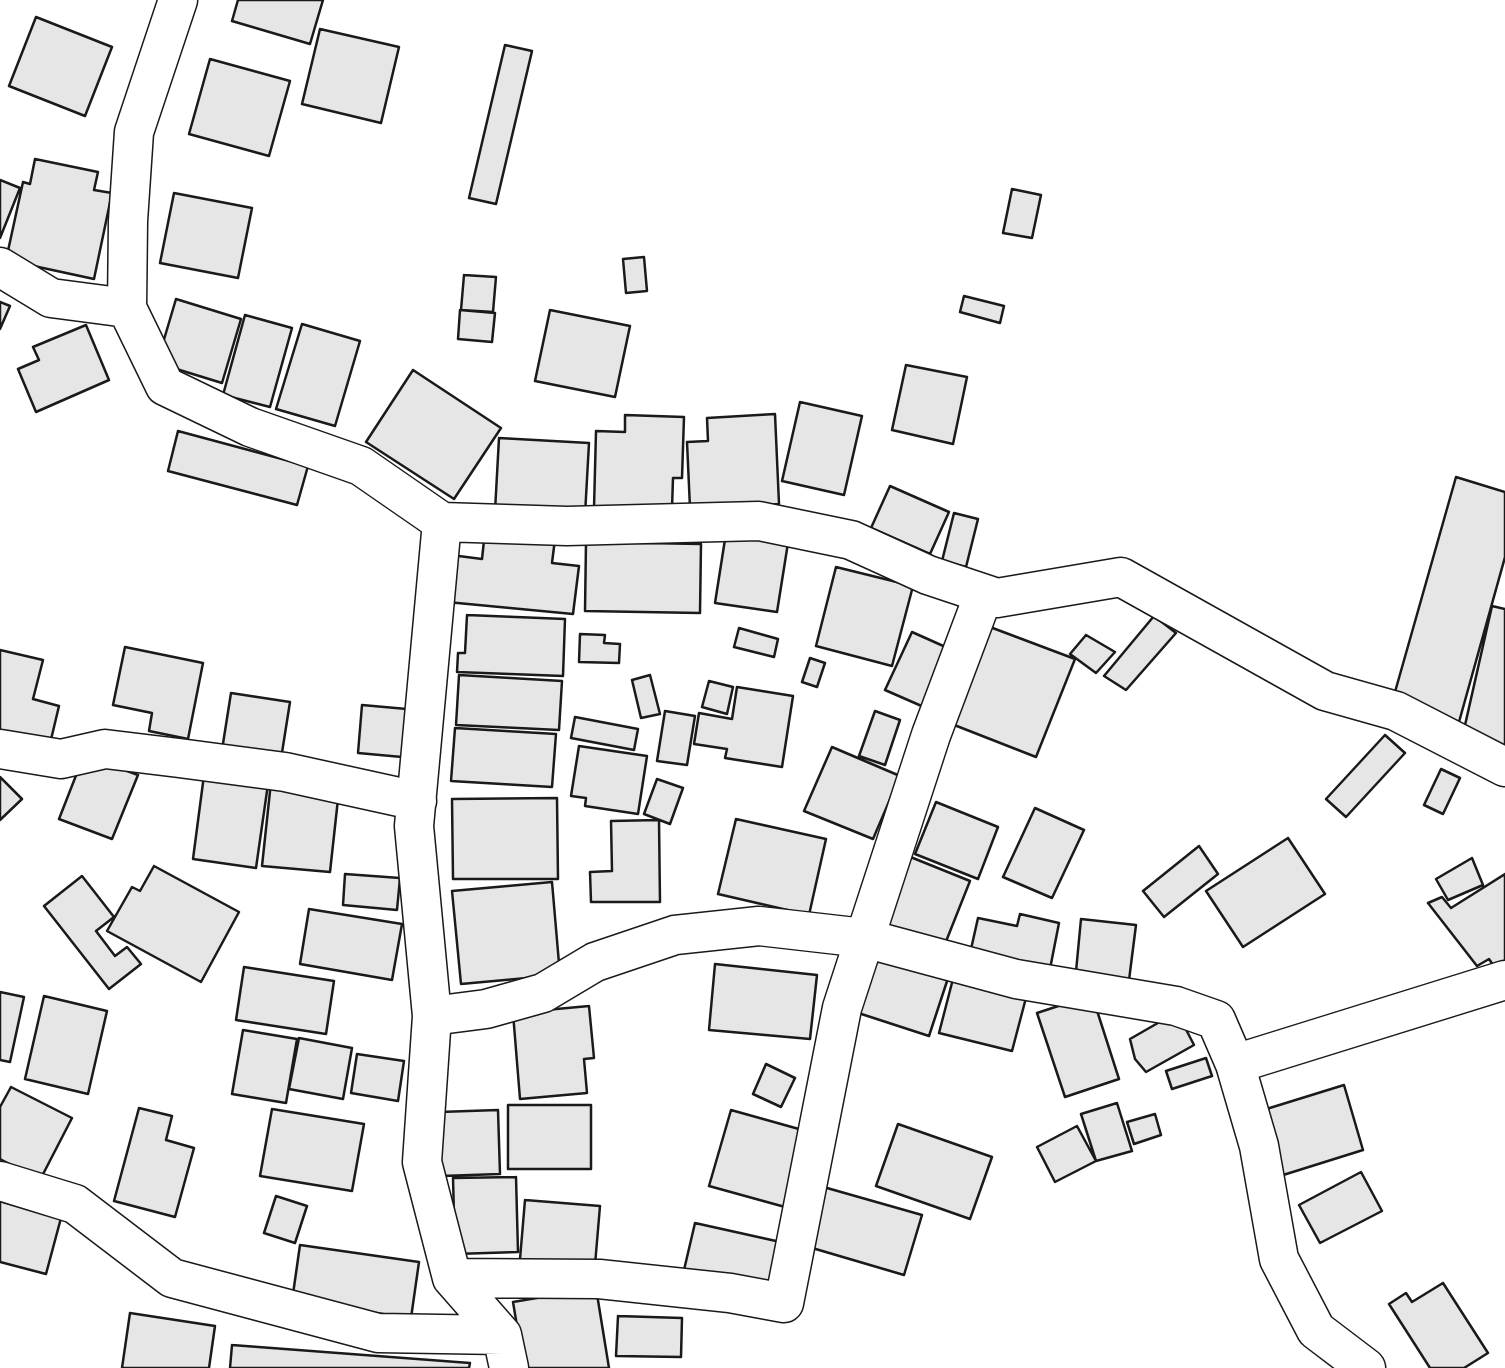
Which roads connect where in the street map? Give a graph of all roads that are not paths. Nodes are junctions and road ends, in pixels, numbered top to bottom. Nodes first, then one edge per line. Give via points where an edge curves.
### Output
1 (178, 0) edge
2 (0, 267) edge
3 (126, 308) junction
4 (442, 522) junction
5 (984, 594) junction
6 (0, 749) edge
7 (1505, 767) edge
8 (416, 801) junction
9 (864, 938) junction
10 (1505, 980) edge
11 (432, 1016) junction
12 (1235, 1064) junction
13 (0, 1181) edge
14 (452, 1278) junction
15 (506, 1351) edge
16 (1366, 1368) edge

1 - 3 street via 134,132
2 - 3 street via 51,298
3 - 4 street via 165,386 360,466
4 - 5 street via 760,521 852,540
4 - 8 street
5 - 7 street via 997,598 1121,577 1324,691 1396,711
5 - 9 street
6 - 8 street via 61,759 105,749 179,758 285,772
8 - 11 street
9 - 11 street via 759,926 676,935 595,962 543,993
9 - 12 street via 1016,979 1176,1006 1216,1020
9 - 14 street via 842,1008 784,1304 599,1279
10 - 12 street
11 - 14 street via 422,1162
12 - 16 street via 1259,1146 1279,1259 1316,1330
13 - 15 street via 75,1204 172,1278 378,1332
14 - 15 street

